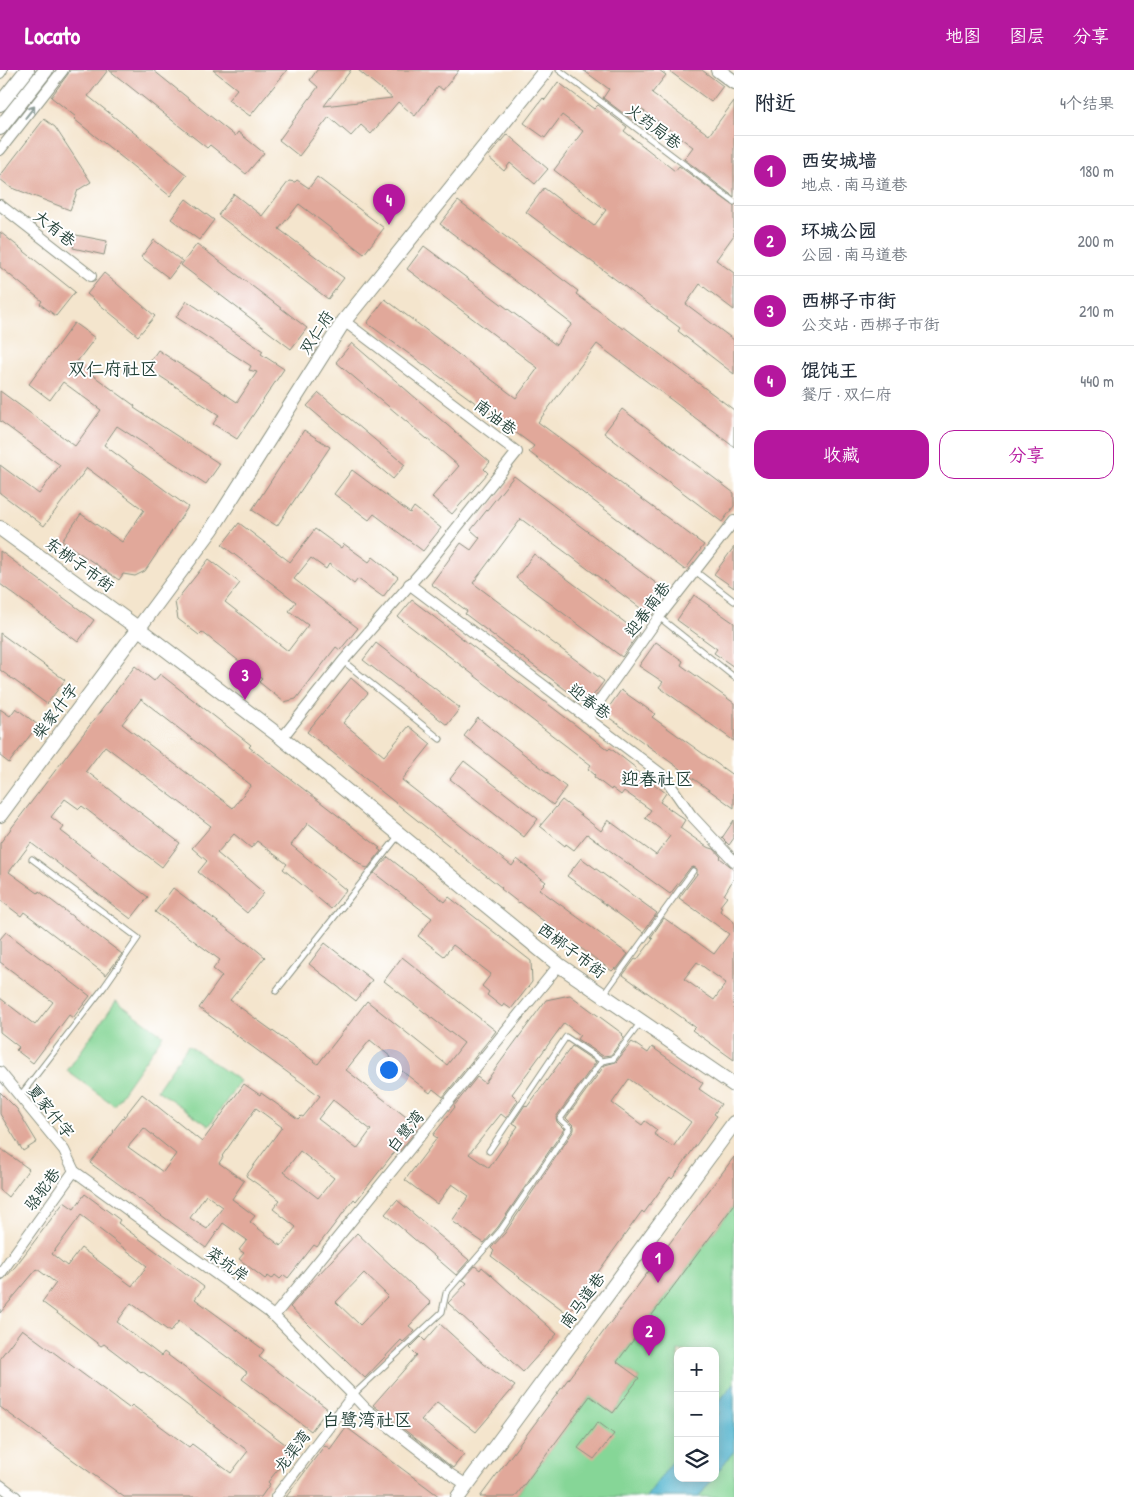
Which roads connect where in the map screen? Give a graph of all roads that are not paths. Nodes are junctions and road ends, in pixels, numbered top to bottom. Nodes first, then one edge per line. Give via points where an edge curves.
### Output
1 (27, 70) edge
2 (46, 70) edge
3 (63, 70) edge
4 (546, 70) edge
5 (559, 70) edge
6 (718, 70) edge
7 (734, 82) edge
8 (0, 104) edge
9 (0, 128) edge
10 (0, 150) edge
11 (734, 202) edge
12 (0, 205) edge
13 (91, 276) dead end
14 (344, 321) junction
15 (734, 522) edge
16 (0, 528) edge
17 (695, 571) junction
18 (409, 584) junction
19 (734, 601) edge
20 (659, 617) junction
21 (139, 629) junction
22 (343, 661) junction
23 (734, 677) edge
24 (588, 718) junction
25 (282, 738) junction
26 (440, 739) dead end
27 (0, 815) edge
28 (399, 834) junction
29 (32, 859) dead end
30 (734, 861) edge
31 (693, 872) dead end
32 (559, 965) junction
33 (276, 991) dead end
34 (603, 995) junction
35 (641, 1021) junction
36 (602, 1061) junction
37 (0, 1072) edge
38 (734, 1085) edge
39 (20, 1096) junction
40 (734, 1123) edge
41 (489, 1151) dead end
42 (74, 1171) junction
43 (0, 1274) edge
44 (274, 1316) junction
45 (354, 1396) junction
46 (467, 1485) junction
47 (0, 1486) edge
48 (16, 1497) edge
49 (276, 1497) edge
50 (458, 1497) edge

1 - 8 street
2 - 9 street
10 -> 3 street
4 - 14 street, 双仁府
5 - 11 lane, 火药局巷
6 - 7 street
12 - 13 street, 大有巷
14 - 18 street, 南油巷 via 517,452 427,566
14 - 21 street, 双仁府 via 212,529
15 - 17 street, 迎春南巷
16 - 21 street, 东梆子市街
17 - 19 lane
17 - 20 street, 迎春南巷
18 - 22 street
18 - 24 street, 迎春巷
20 - 23 lane
20 - 24 street, 迎春南巷
21 - 25 street, 西梆子市街
21 - 27 street, 柴家什字
22 - 25 street
22 - 26 lane
24 - 30 street, 迎春巷 via 664,776 691,815
25 - 28 street, 西梆子市街
28 - 32 street, 西梆子市街
28 - 33 lane
29 - 39 lane via 138,938
31 - 34 lane
32 - 34 street, 西梆子市街
32 - 44 street, 白鹭湾
34 - 35 street, 西梆子市街
35 - 36 lane via 612,1059
35 - 38 street, 西梆子市街
36 - 41 lane via 566,1037
36 - 45 lane via 560,1118 570,1128 501,1230 446,1293 442,1312
37 - 39 street, 夏家什字
39 - 42 street, 夏家什字 via 64,1150
40 - 46 street, 南马道巷
42 - 43 street, 骆驼巷
42 - 44 street, 菜坑岸
44 - 45 street, 菜坑岸
45 - 46 street via 365,1408
45 - 49 street, 龙渠湾
46 - 50 street, 南马道巷
47 - 48 street

